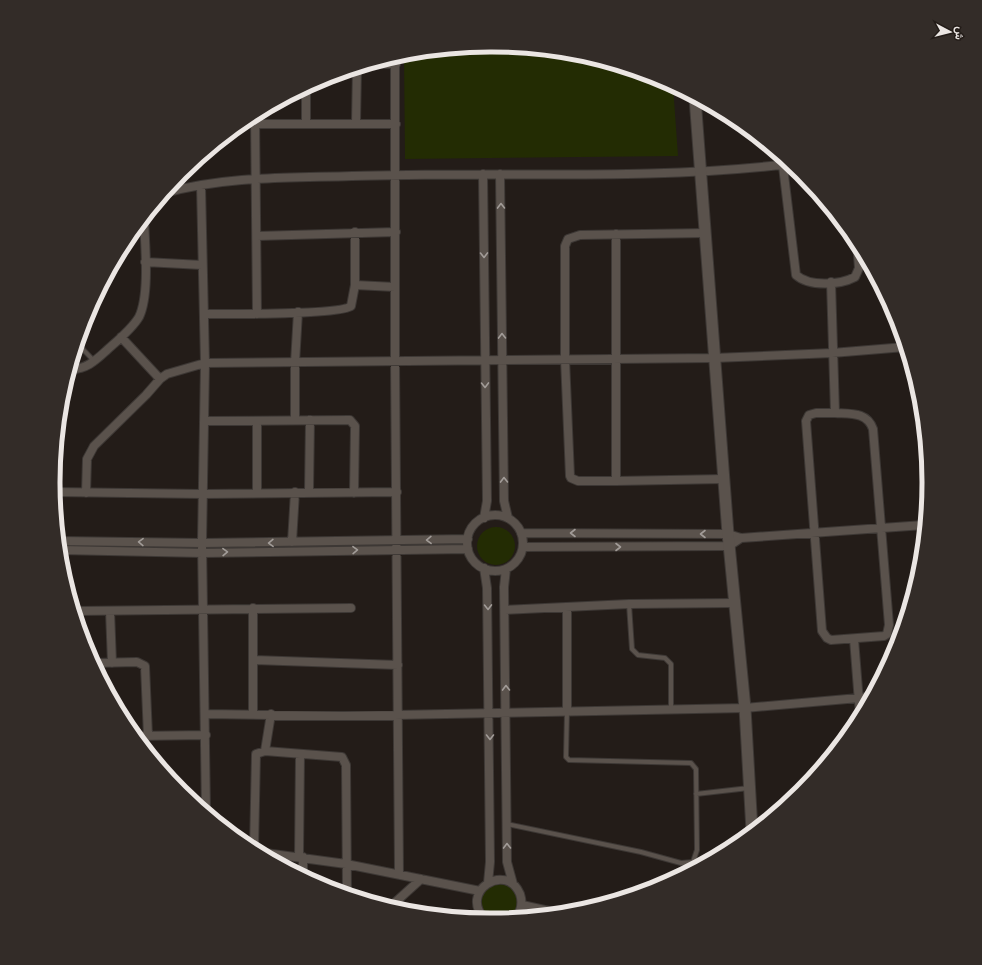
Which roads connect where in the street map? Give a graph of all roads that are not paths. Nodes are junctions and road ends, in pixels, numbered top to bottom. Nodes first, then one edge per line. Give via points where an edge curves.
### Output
1 (396, 63) edge
2 (357, 74) edge
3 (306, 94) edge
4 (695, 104) edge
5 (306, 123) junction
6 (256, 124) joint
7 (356, 124) junction
8 (396, 124) junction
9 (779, 163) edge
10 (786, 169) edge
11 (700, 171) junction
12 (396, 174) junction
13 (483, 174) junction
14 (500, 174) junction
15 (256, 179) junction
16 (201, 186) junction
17 (176, 190) edge
18 (144, 227) edge
19 (355, 232) junction
20 (396, 232) junction
21 (706, 233) junction
22 (616, 234) junction
23 (257, 236) junction
24 (857, 257) edge
25 (145, 262) junction
26 (202, 265) junction
27 (831, 282) junction
28 (355, 285) junction
29 (395, 287) junction
30 (298, 312) junction
31 (204, 314) junction
32 (257, 314) junction
33 (121, 337) junction
34 (900, 347) edge
35 (82, 348) edge
36 (832, 353) junction
37 (714, 358) junction
38 (564, 359) junction
39 (485, 360) junction
40 (502, 360) junction
41 (615, 360) junction
42 (94, 361) junction
43 (395, 361) junction
44 (205, 363) junction
45 (295, 363) junction
46 (76, 369) edge
47 (160, 379) junction
48 (835, 413) junction
49 (295, 420) junction
50 (310, 420) junction
51 (205, 421) junction
52 (257, 421) junction
53 (724, 479) junction
54 (616, 481) junction
55 (309, 491) junction
56 (60, 492) edge
57 (257, 492) junction
58 (295, 492) junction
59 (397, 492) junction
60 (86, 493) junction
61 (354, 493) junction
62 (203, 494) junction
63 (484, 518) junction
64 (508, 518) junction
65 (920, 524) edge
66 (880, 527) junction
67 (814, 532) junction
68 (521, 533) junction
69 (728, 534) junction
70 (742, 538) junction
71 (468, 540) junction
72 (64, 541) edge
73 (292, 542) junction
74 (202, 543) junction
75 (397, 545) junction
76 (729, 546) junction
77 (523, 547) junction
78 (468, 549) junction
79 (66, 550) edge
80 (203, 552) junction
81 (484, 568) junction
82 (506, 569) junction
83 (735, 603) junction
84 (629, 604) junction
85 (568, 607) junction
86 (253, 608) junction
87 (351, 608) dead end
88 (203, 609) junction
89 (505, 610) junction
90 (110, 611) junction
91 (80, 612) edge
92 (854, 639) junction
93 (253, 660) junction
94 (100, 663) edge
95 (112, 663) junction
96 (398, 665) junction
97 (859, 698) junction
98 (864, 698) edge
99 (859, 705) edge
100 (745, 708) junction
101 (671, 709) junction
102 (567, 711) junction
103 (489, 712) junction
104 (506, 712) junction
105 (206, 714) junction
106 (253, 714) junction
107 (271, 714) junction
108 (397, 715) junction
109 (206, 735) junction
110 (143, 736) edge
111 (148, 736) junction
112 (265, 751) junction
113 (300, 754) junction
114 (750, 788) junction
115 (696, 794) junction
116 (206, 805) edge
117 (507, 824) junction
118 (752, 825) edge
119 (254, 841) edge
120 (274, 854) edge
121 (301, 857) junction
122 (346, 864) junction
123 (302, 870) edge
124 (399, 874) junction
125 (421, 879) junction
126 (488, 883) junction
127 (513, 884) junction
128 (347, 888) edge
129 (480, 891) junction
130 (396, 902) edge
131 (521, 912) edge
132 (479, 913) edge

1 - 8 street
2 - 7 street
3 - 5 street
4 - 11 main road
5 - 6 street
5 - 7 street
6 - 15 street
7 - 8 street
8 - 12 street
9 - 11 street
10 - 27 street via 796,275 806,282
11 - 14 street
11 - 21 main road
12 - 13 street
12 - 15 street
12 - 20 street
13 - 14 street
13 -> 39 street
40 -> 14 street
15 - 16 street
15 - 23 street
16 - 17 street
16 - 26 street
18 - 25 street
19 - 20 street
19 - 23 street
19 - 28 street
20 - 29 street
21 - 22 street
21 - 37 main road
22 - 38 street via 573,236 568,239 565,246
22 - 41 street
23 - 32 street
24 - 27 street via 858,273 849,280
25 - 26 street
25 - 33 street via 141,310 134,324
26 - 31 street
27 - 36 street
28 - 29 street
28 - 30 street via 353,301 348,308
29 - 43 street
30 - 32 street
30 - 45 street
31 - 32 street
31 - 44 street
33 - 42 street
33 - 47 street
34 - 36 street
35 - 42 lane
36 - 37 street
36 - 48 street
37 - 41 street
37 - 53 main road
38 - 40 street
38 - 41 street
38 - 54 street via 571,478 578,481
39 - 40 street
39 - 43 street
39 -> 63 street via 487,501
64 -> 40 street via 504,501
41 - 54 street
42 - 46 street
43 - 45 street
43 - 59 street
44 - 45 street
44 - 47 street via 167,374
44 - 51 street
45 - 49 street
47 - 60 street via 91,449
48 - 66 street via 862,415 870,422
48 - 67 street via 816,413 809,415 806,421
49 - 50 street
49 - 52 street
50 - 55 street
50 - 61 street via 346,419 353,422
51 - 52 street
51 - 62 street
52 - 57 street
53 - 54 street
53 - 69 main road
55 - 58 street
55 - 61 street
56 - 60 street
57 - 58 street
57 - 62 street
58 - 73 street
59 - 61 street
59 - 75 street
60 - 62 street
62 - 74 street
63 - 64 street
63 - 71 street via 471,530
64 - 68 street
65 - 66 street
66 - 67 street
66 - 92 street via 889,630 884,636
67 - 70 street
67 - 92 street via 822,631 831,640
69 -> 68 street
68 - 77 street
69 - 70 street
69 - 76 main road
70 - 76 street
71 -> 75 street
71 - 78 street
74 -> 72 street
73 -> 74 street
73 - 75 street
74 - 80 street
75 - 78 street
80 -> 75 street
75 - 96 street
77 -> 76 street
76 - 83 main road
77 - 82 street via 514,564
78 - 81 street via 477,564
79 - 80 street
80 - 88 street
81 - 82 street via 491,571
81 -> 103 street via 487,588
82 - 89 street
83 - 84 street
83 - 100 main road
84 - 85 street
84 - 101 lane via 634,652 638,655 665,658 671,664
85 - 89 street
85 - 102 street
86 - 87 street
86 - 88 street
86 - 93 street
88 - 90 street
88 - 105 street
104 -> 89 street
90 - 91 street
90 - 95 street
92 - 97 street
93 - 96 street
93 - 106 street
94 - 95 street
95 - 111 street via 137,662 145,666
96 - 108 street
97 - 98 street
97 - 99 street
97 - 100 street
100 - 101 street
100 - 114 main road
101 - 102 street
102 - 104 street
102 - 115 lane via 566,757 569,760 691,763 696,769
103 - 104 street
103 - 108 street
103 -> 126 street
104 - 117 street
105 - 106 street
105 - 109 street
106 - 107 street
107 - 108 street
107 - 112 street
108 - 124 street
109 - 111 street
109 - 116 street
110 - 111 street
112 - 113 street
112 - 119 street via 259,752 255,759
113 - 121 street
113 - 122 street via 337,756 345,760
114 - 115 lane
114 - 118 main road
115 - 117 lane via 697,850 693,862 681,863
127 -> 117 street via 507,862
120 - 121 street
121 - 122 street
121 - 123 street
122 - 124 street
122 - 128 street
124 - 125 street
125 - 129 street
125 - 130 street
126 - 127 street via 501,880
126 - 129 street
127 - 131 street via 518,890
129 - 132 street via 477,898

